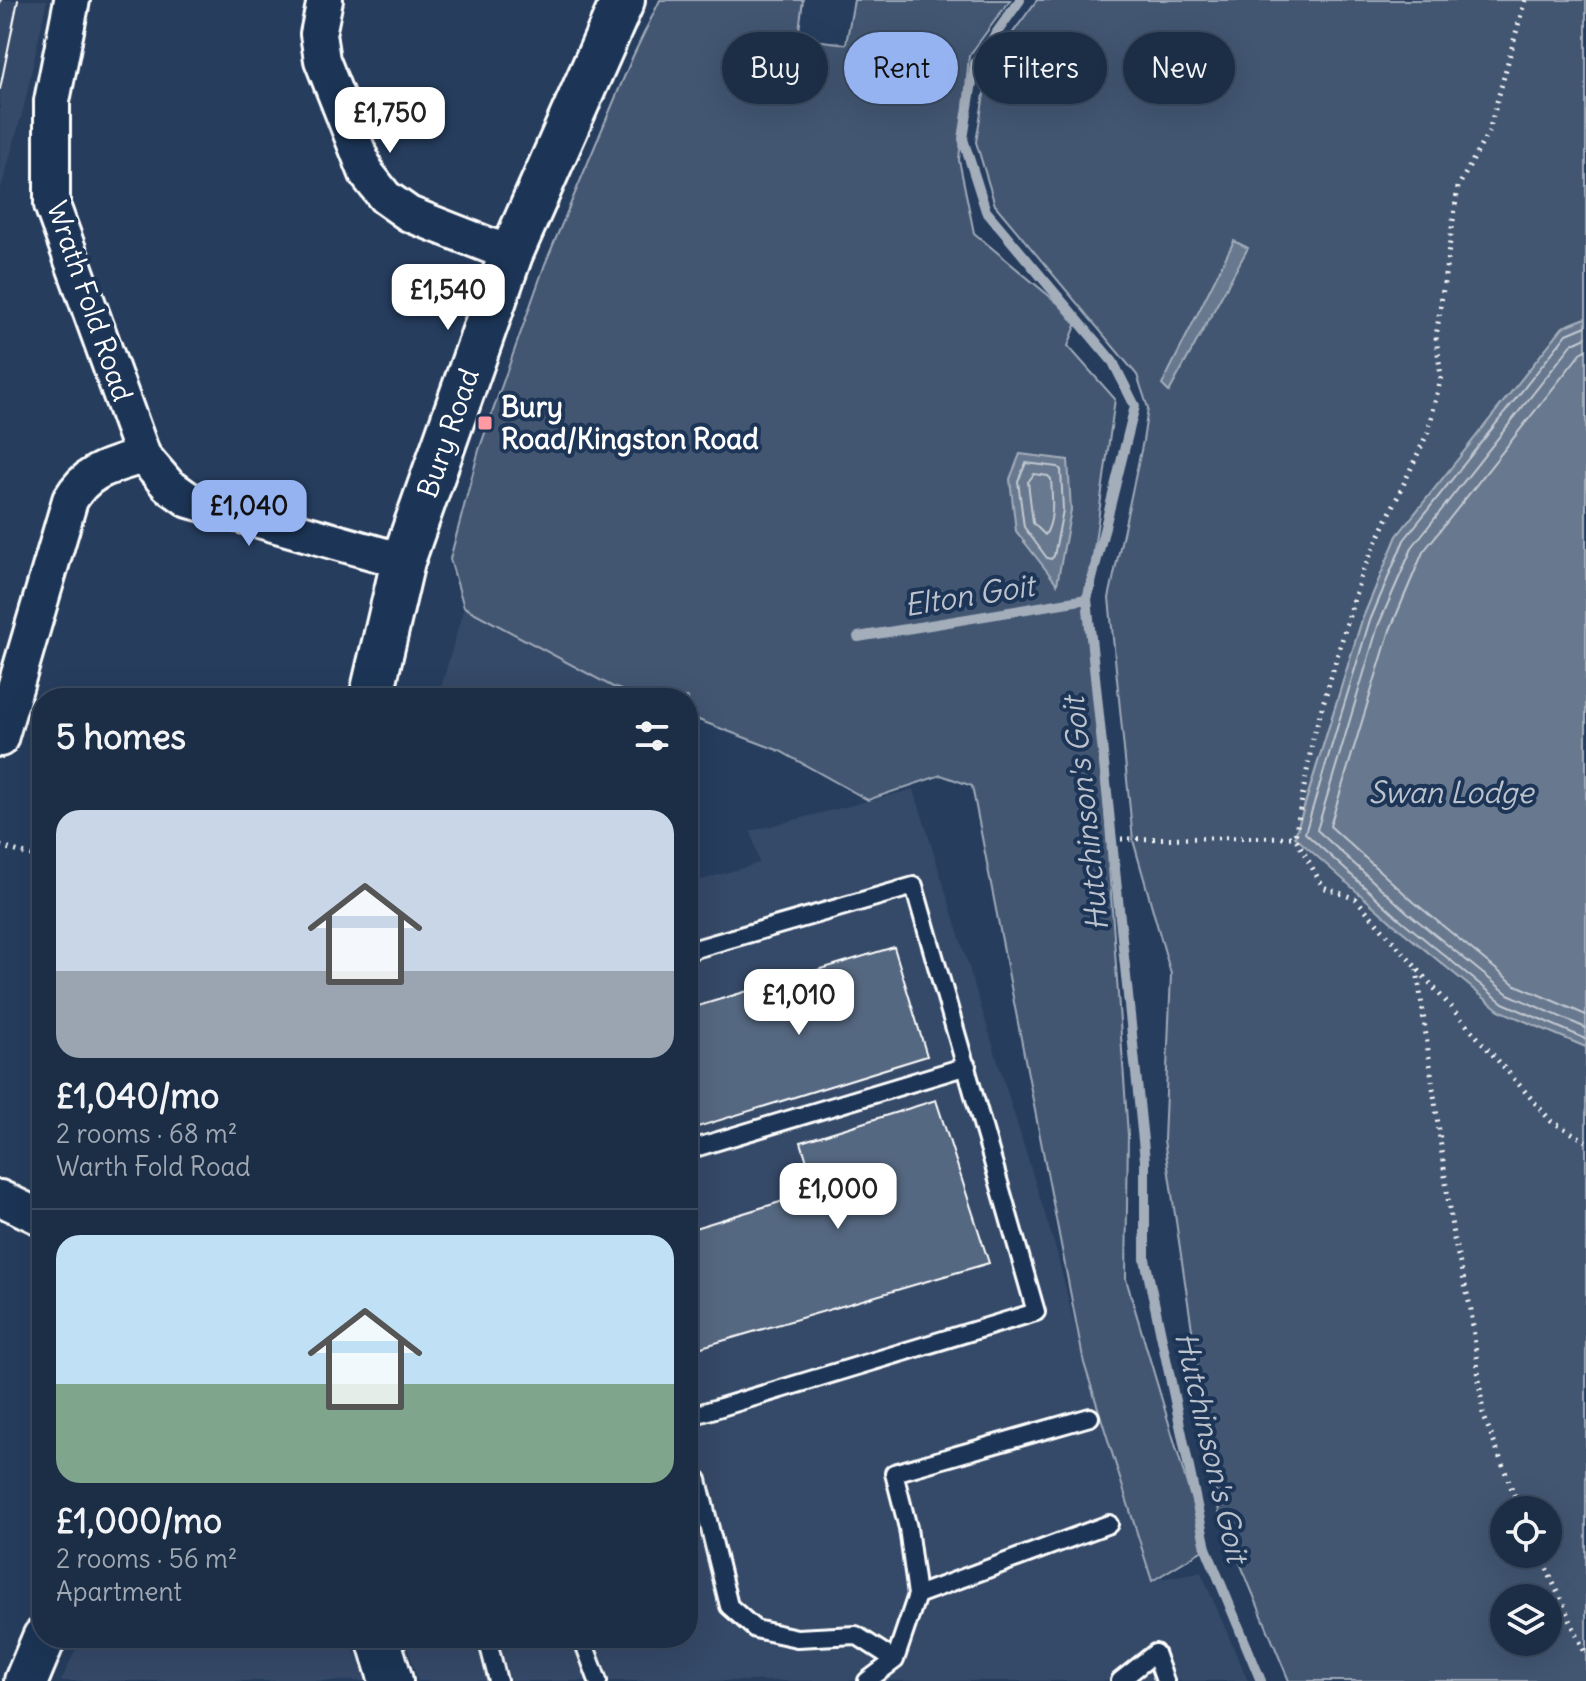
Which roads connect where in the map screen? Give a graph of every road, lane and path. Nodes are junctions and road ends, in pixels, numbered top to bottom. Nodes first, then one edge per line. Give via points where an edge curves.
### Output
1 (72, 0) edge
2 (325, 0) edge
3 (623, 0) edge
4 (1525, 0) edge
5 (511, 254) junction
6 (143, 456) junction
7 (403, 561) junction
8 (373, 688) edge
9 (0, 739) edge
10 (1295, 837) junction
11 (1121, 839) dead end
12 (0, 846) edge
13 (32, 856) edge
14 (698, 948) edge
15 (1417, 968) junction
16 (967, 1066) junction
17 (1586, 1141) edge
18 (698, 1147) edge
19 (0, 1198) edge
20 (32, 1213) edge
21 (698, 1414) edge
22 (1090, 1417) dead end
23 (698, 1480) dead end
24 (1515, 1496) edge
25 (1109, 1524) dead end
26 (1546, 1568) edge
27 (917, 1595) junction
28 (40, 1648) edge
29 (381, 1648) edge
30 (490, 1648) edge
31 (586, 1648) edge
32 (1586, 1655) edge
33 (895, 1660) junction
34 (26, 1681) edge
35 (391, 1681) edge
36 (498, 1681) edge
37 (598, 1681) edge
38 (867, 1681) edge
39 (1120, 1681) edge
40 (1165, 1681) edge

1 - 6 street, Wrath Fold Road via 52,101 52,205
2 - 5 street via 318,34 322,60 367,174 385,197 409,214
3 - 5 street, Bury Road
4 - 10 path via 1489,131 1458,187 1436,337 1441,377 1428,432 1361,575 1313,738
5 - 7 street, Bury Road
6 - 7 street via 189,500
6 - 9 street via 87,477 70,500
7 - 8 street, Bury Road
10 - 11 path
10 - 15 path via 1323,887 1356,899
12 - 13 path
14 - 16 lane via 914,886
15 - 17 path via 1551,1121
15 - 24 path via 1483,1414
16 - 18 lane
16 - 21 lane via 1036,1312
19 - 20 street
22 - 27 lane via 894,1473
23 - 33 lane via 729,1606 755,1629 797,1638 856,1635
25 - 27 lane
26 - 32 path
27 - 33 lane
28 - 34 street
29 - 35 street
30 - 36 lane
31 - 37 lane
33 - 38 lane
39 - 40 lane via 1155,1653

